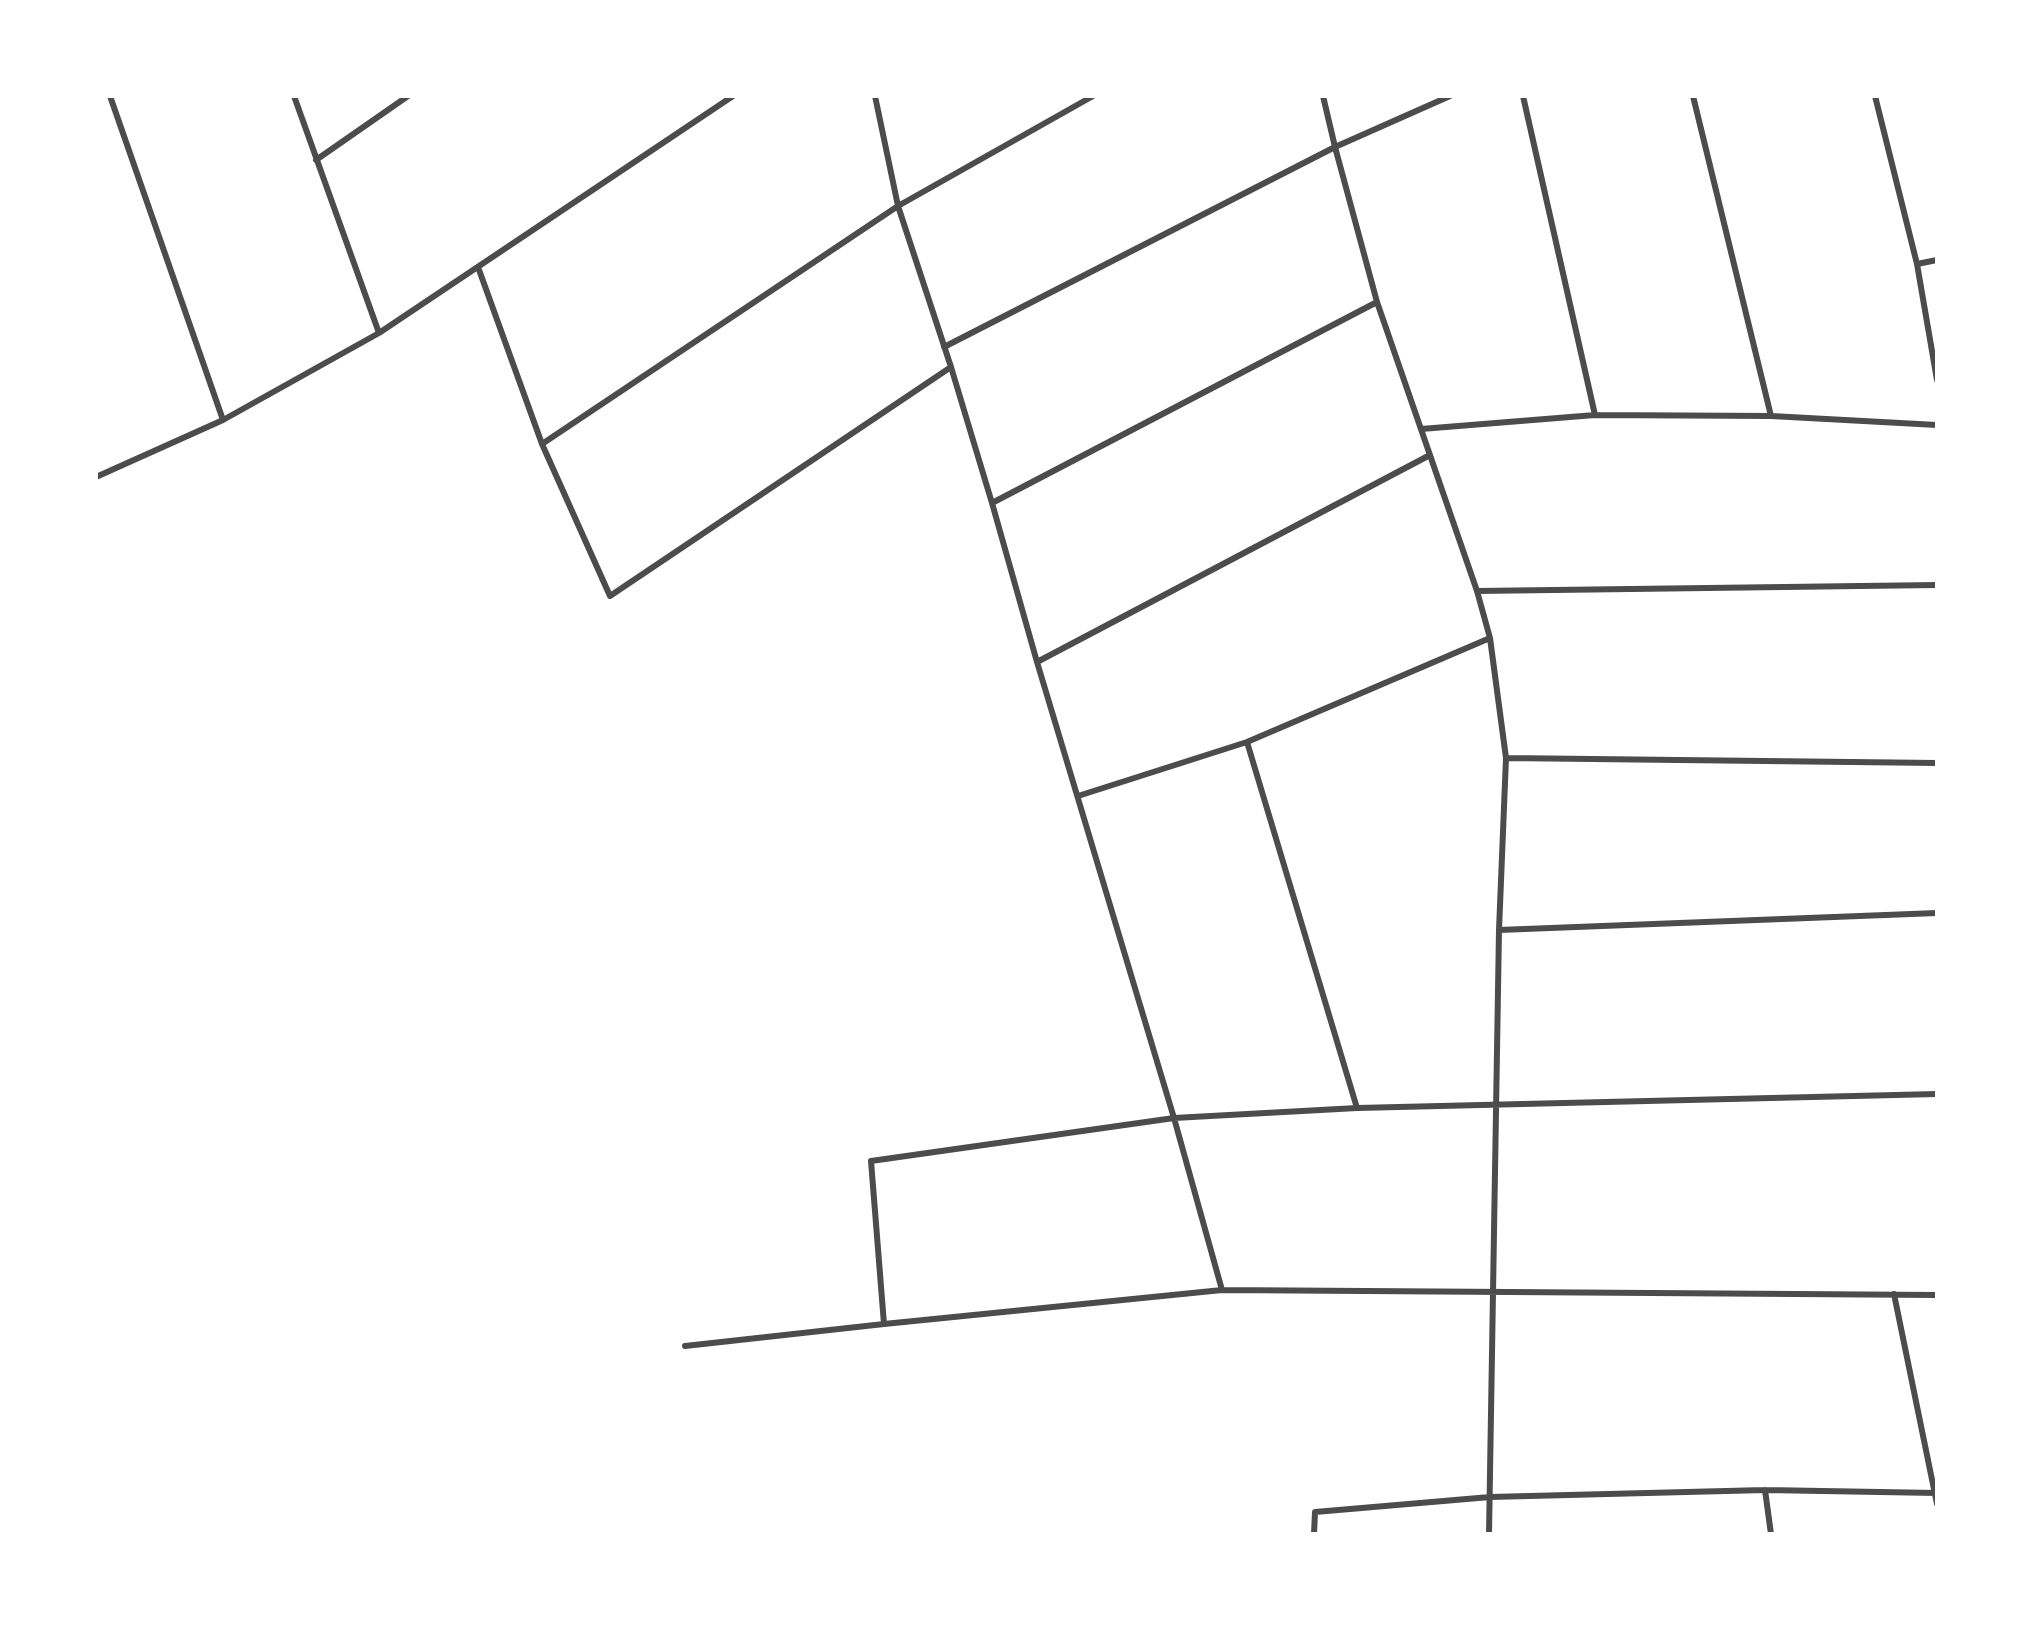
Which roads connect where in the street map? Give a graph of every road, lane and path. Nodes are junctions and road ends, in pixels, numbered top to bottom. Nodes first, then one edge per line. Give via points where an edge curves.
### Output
1 (110, 96) edge
2 (294, 96) edge
3 (408, 96) edge
4 (733, 96) edge
5 (875, 96) edge
6 (1093, 96) edge
7 (1323, 96) edge
8 (1450, 96) edge
9 (1523, 96) edge
10 (1693, 96) edge
11 (1875, 96) edge
12 (1335, 147) junction
13 (316, 160) junction
14 (898, 206) junction
15 (1937, 260) edge
16 (1917, 264) junction
17 (478, 267) junction
18 (1377, 302) junction
19 (380, 333) junction
20 (944, 347) junction
21 (951, 367) junction
22 (1937, 380) edge
23 (1595, 416) junction
24 (1771, 416) junction
25 (223, 420) junction
26 (1937, 425) edge
27 (1421, 429) junction
28 (543, 444) junction
29 (1430, 455) junction
30 (96, 477) edge
31 (992, 503) junction
32 (1937, 585) edge
33 (1477, 591) junction
34 (1490, 638) junction
35 (1037, 662) junction
36 (1247, 742) junction
37 (1506, 758) junction
38 (1937, 763) edge
39 (1078, 796) junction
40 (1937, 913) edge
41 (1499, 930) junction
42 (1937, 1094) edge
43 (1497, 1104) junction
44 (1357, 1108) junction
45 (1174, 1118) junction
46 (1222, 1290) junction
47 (1494, 1291) junction
48 (1893, 1294) junction
49 (1937, 1294) edge
50 (884, 1324) junction
51 (685, 1346) dead end
52 (1765, 1490) junction
53 (1936, 1493) edge
54 (1490, 1497) junction
55 (1937, 1504) edge
56 (1314, 1534) edge
57 (1489, 1534) edge
58 (1771, 1534) edge

1 - 25 street
2 - 13 street
3 - 13 street
4 - 17 street
5 - 14 street
6 - 14 street
7 - 12 street
8 - 12 street
9 - 23 street
10 - 24 street
11 - 16 street
12 - 18 street
12 - 20 street
13 - 19 street
14 - 20 street
14 - 28 street
15 - 16 street
16 - 22 street
17 - 19 street
17 - 28 street
18 - 27 street
18 - 31 street
19 - 25 street
20 - 21 street
21 - 28 street via 610,596
21 - 31 street
23 - 24 street
23 - 27 street
24 - 26 street
25 - 30 street
27 - 29 street
29 - 33 street
29 - 35 street
31 - 35 street
32 - 33 street
33 - 34 street
34 - 36 street
34 - 37 street
35 - 39 street
36 - 39 street
36 - 44 street
37 - 38 street
37 - 41 street
39 - 45 street
40 - 41 street
41 - 43 street
42 - 43 street
43 - 44 street
43 - 47 street
44 - 45 street
45 - 46 street
45 - 50 street via 871,1161
46 - 47 street
46 - 50 street
47 - 48 street
47 - 54 street
48 - 49 street
48 - 53 street
50 - 51 street
52 - 53 street
52 - 54 street
52 - 58 street
53 - 55 street
54 - 56 street via 1314,1512
54 - 57 street

